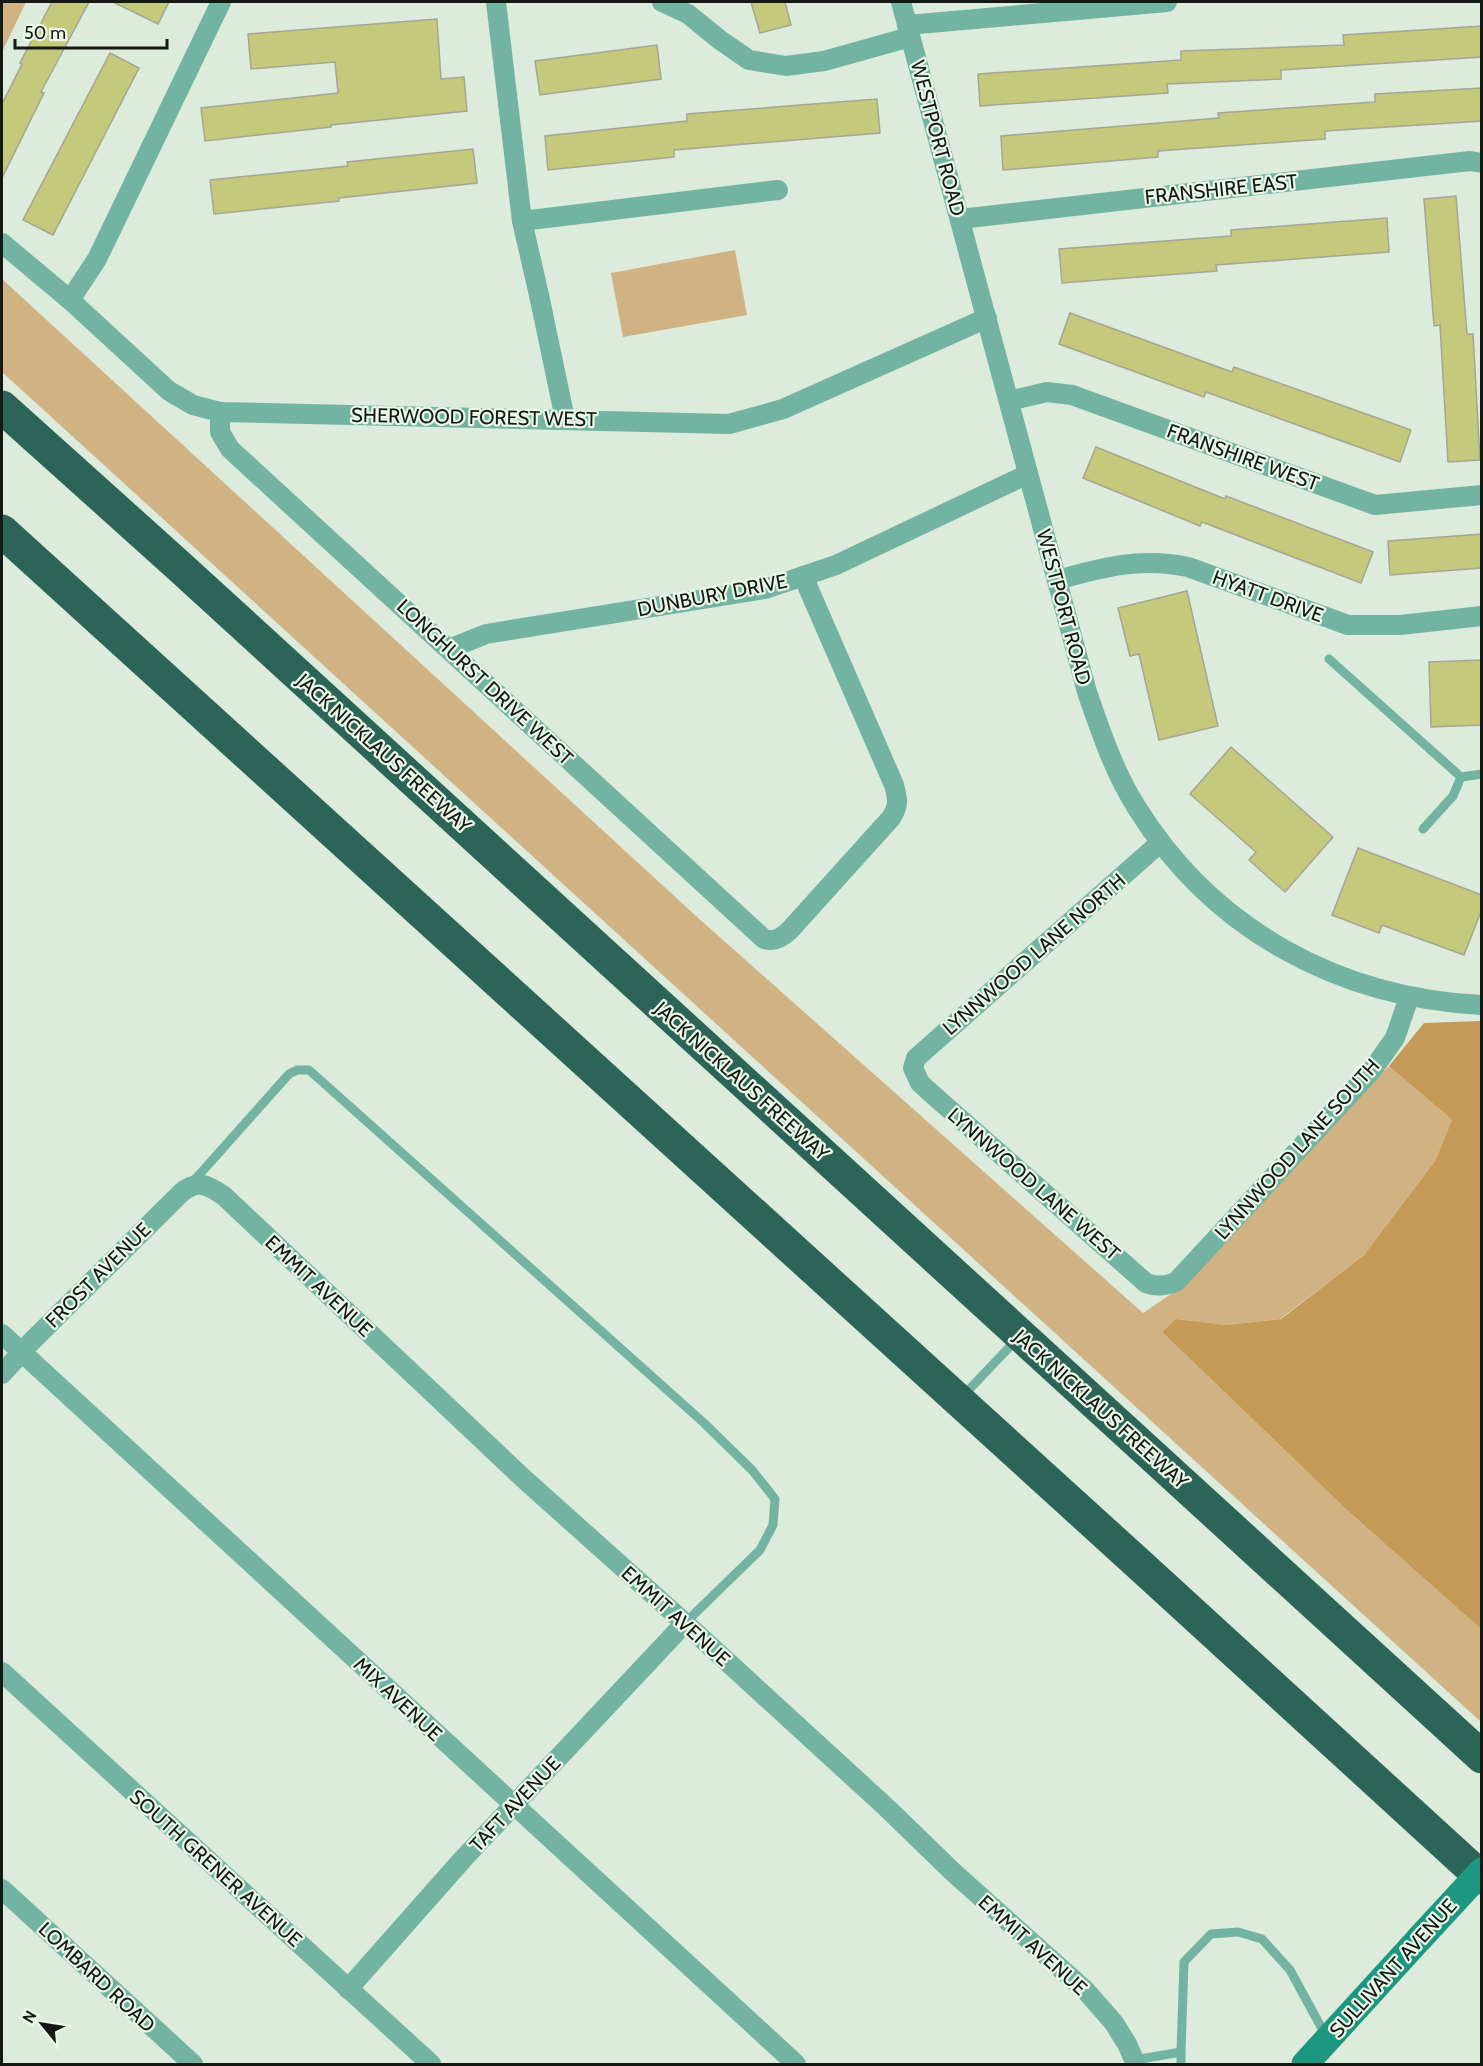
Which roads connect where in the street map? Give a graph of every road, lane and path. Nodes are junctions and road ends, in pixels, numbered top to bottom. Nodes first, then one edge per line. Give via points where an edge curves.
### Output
1 (221, 2) edge
2 (496, 2) edge
3 (662, 2) edge
4 (901, 2) edge
5 (1167, 2) edge
6 (909, 31) junction
7 (1482, 163) edge
8 (778, 190) dead end
9 (960, 219) junction
10 (522, 221) junction
11 (2, 243) edge
12 (70, 300) junction
13 (987, 318) junction
14 (1009, 401) junction
15 (2, 407) edge
16 (220, 412) junction
17 (564, 419) junction
18 (1028, 474) junction
19 (1482, 495) edge
20 (2, 531) edge
21 (803, 576) junction
22 (1057, 580) junction
23 (1482, 616) edge
24 (449, 649) junction
25 (1329, 659) dead end
26 (1482, 774) edge
27 (1461, 777) junction
28 (1423, 829) dead end
29 (1161, 842) junction
30 (1409, 997) junction
31 (1482, 1005) edge
32 (913, 1068) joint
33 (194, 1185) junction
34 (1165, 1286) joint
35 (2, 1334) edge
36 (1020, 1335) junction
37 (21, 1352) junction
38 (2, 1374) edge
39 (958, 1400) junction
40 (685, 1623) junction
41 (2, 1672) edge
42 (1482, 1757) edge
43 (513, 1806) junction
44 (1482, 1871) edge
45 (1482, 1878) edge
46 (2, 1889) edge
47 (348, 1989) junction
48 (1328, 2039) junction
49 (1181, 2052) junction
50 (1135, 2062) edge
51 (193, 2064) edge
52 (430, 2064) edge
53 (796, 2064) edge
54 (1181, 2064) edge
55 (1305, 2064) edge

1 - 12 street via 97,258
2 - 10 street
3 - 6 street via 688,14 749,60 786,66 824,61
4 - 6 street, WESTPORT ROAD
5 - 6 street
6 - 9 street, WESTPORT ROAD
7 - 9 street, FRANSHIRE EAST via 1470,160
8 - 10 street
9 - 13 street, WESTPORT ROAD
10 - 17 street
11 - 12 street, SHERWOOD FOREST WEST
12 - 16 street, SHERWOOD FOREST WEST via 169,391 193,405
13 - 14 street, WESTPORT ROAD
13 - 17 street, SHERWOOD FOREST WEST via 783,409 729,424
14 - 18 street, WESTPORT ROAD
14 - 19 street, FRANSHIRE WEST via 1047,392 1072,395 1375,505
15 - 36 highway, JACK NICKLAUS FREEWAY
16 - 17 street, SHERWOOD FOREST WEST
16 - 24 street, LONGHURST DRIVE WEST via 220,432 230,449
18 - 21 street, DUNBURY DRIVE via 836,565
18 - 22 street, WESTPORT ROAD
20 - 39 highway
21 - 24 street, DUNBURY DRIVE via 765,589 486,634
21 - 24 street, LONGHURST DRIVE WEST via 898,801 891,818 789,931 771,941 764,939
22 - 23 street, HYATT DRIVE via 1111,565 1166,562 1347,625 1400,625
22 - 29 street, WESTPORT ROAD via 1101,732 1126,789
25 - 27 lane
26 - 27 lane
27 - 28 lane via 1453,796
29 - 30 street, WESTPORT ROAD via 1209,895 1248,927 1289,953 1369,987
29 - 32 street, LYNNWOOD LANE NORTH via 916,1058
30 - 31 street, WESTPORT ROAD
30 - 34 street, LYNNWOOD LANE SOUTH via 1395,1038 1373,1069 1176,1282
32 - 34 street, LYNNWOOD LANE WEST via 920,1083 1146,1283
33 - 37 street, FROST AVENUE
33 - 40 street, EMMIT AVENUE via 212,1188 224,1196 524,1479
33 - 40 lane via 289,1074 309,1070 327,1086 704,1423 775,1499 773,1525 760,1550
35 - 37 street, MIX AVENUE
36 - 39 lane
36 - 42 highway, JACK NICKLAUS FREEWAY
37 - 38 street, FROST AVENUE
37 - 43 street, MIX AVENUE
39 - 45 highway
40 - 43 street, TAFT AVENUE
40 - 50 street, EMMIT AVENUE via 1086,1991 1114,2023
41 - 47 street, SOUTH GRENER AVENUE
43 - 47 street, TAFT AVENUE
43 - 53 street, MIX AVENUE
44 - 48 street, SULLIVANT AVENUE, bridge
46 - 51 street, LOMBARD ROAD
47 - 52 street, SOUTH GRENER AVENUE
48 - 49 lane via 1290,1970 1262,1939 1238,1932 1211,1934 1184,1962
48 - 55 street, SULLIVANT AVENUE
49 - 50 lane
49 - 54 lane

